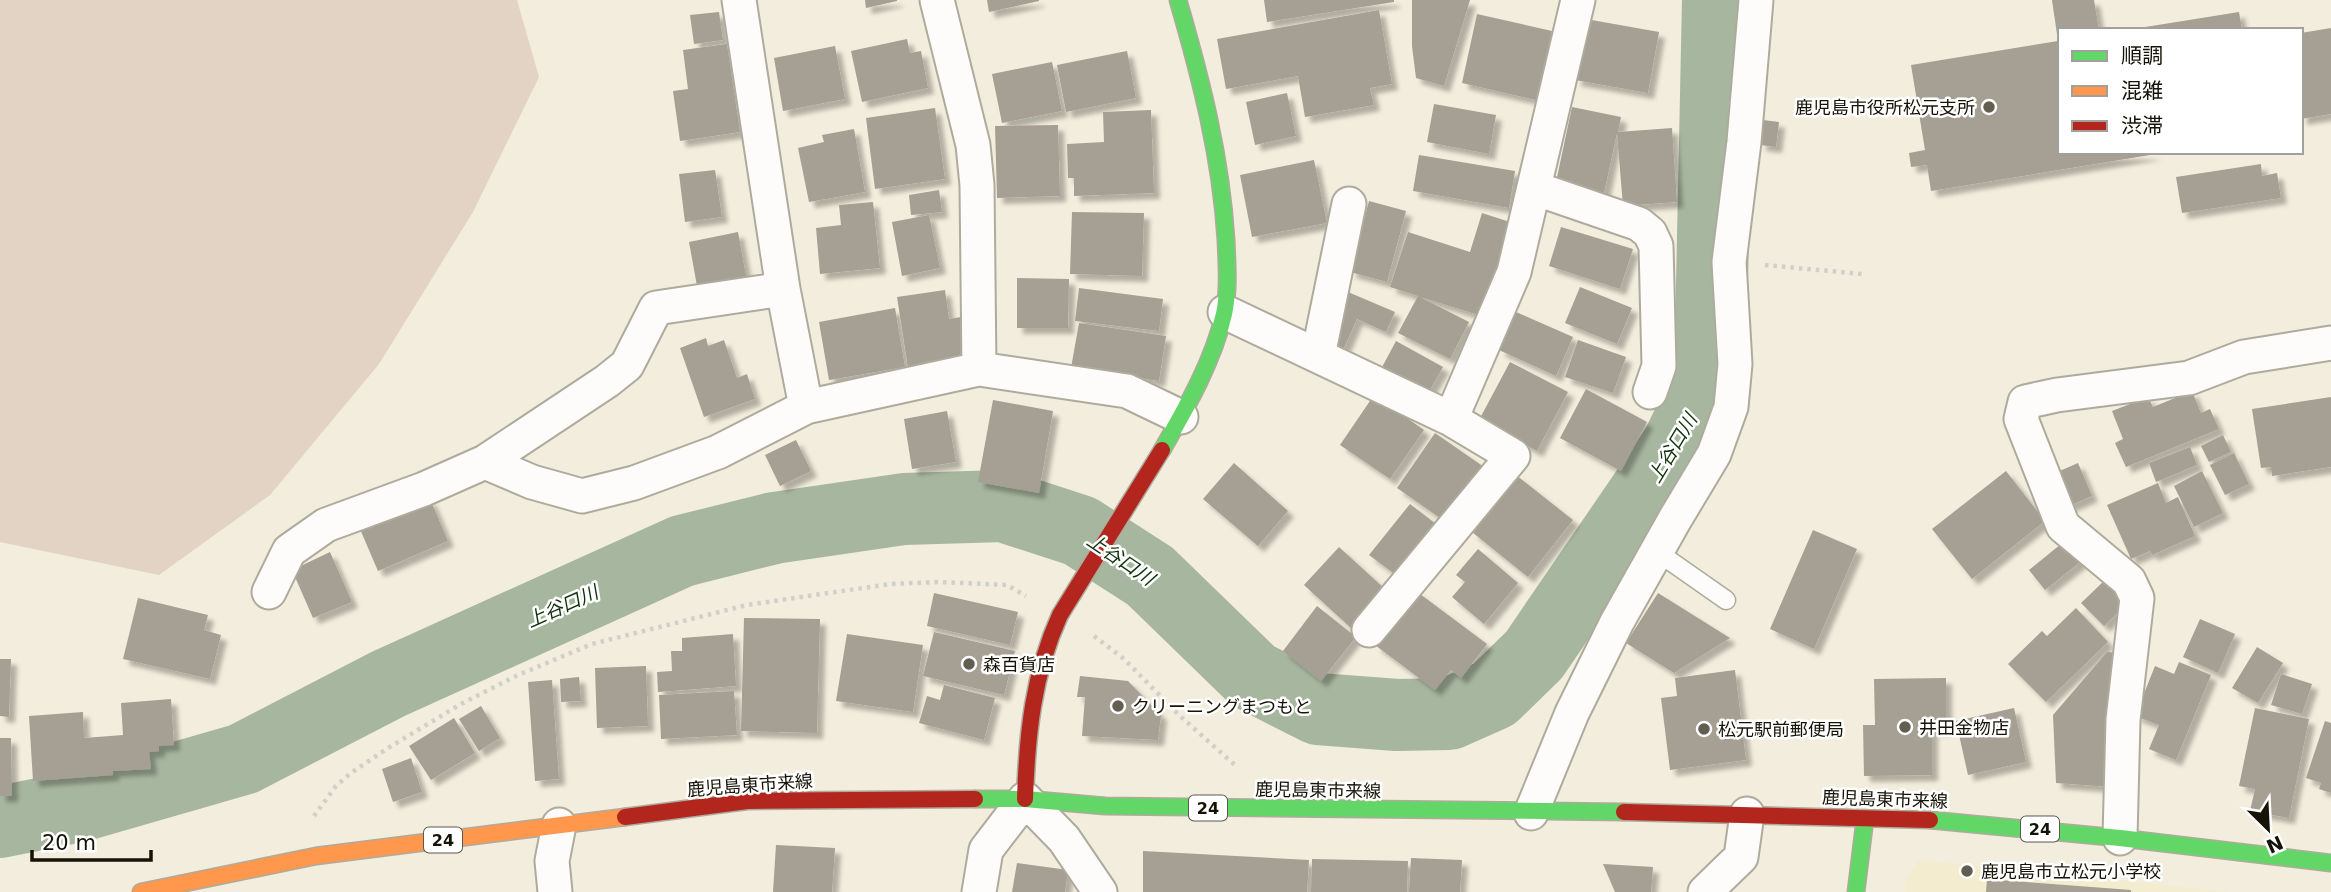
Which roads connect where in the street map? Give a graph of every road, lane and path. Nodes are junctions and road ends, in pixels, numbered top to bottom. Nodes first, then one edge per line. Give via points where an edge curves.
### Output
1 (739, 0) edge
2 (937, 0) edge
3 (1178, 0) edge
4 (1578, 0) edge
5 (1756, 0) edge
6 (1534, 188) junction
7 (1349, 204) dead end
8 (1729, 262) junction
9 (1862, 274) dead end
10 (783, 289) junction
11 (1225, 312) junction
12 (2331, 343) edge
13 (1318, 356) junction
14 (979, 369) junction
15 (1650, 391) dead end
16 (806, 407) junction
17 (1181, 417) junction
18 (1451, 419) junction
19 (485, 462) junction
20 (1656, 551) junction
21 (269, 592) dead end
22 (1726, 600) dead end
23 (1060, 615) junction
24 (1368, 630) dead end
25 (1025, 799) junction
26 (1252, 808) junction
27 (1531, 813) junction
28 (1748, 814) junction
29 (1865, 818) junction
30 (559, 825) junction
31 (2120, 838) junction
32 (316, 856) junction
33 (2331, 863) edge
34 (141, 892) edge
35 (555, 892) edge
36 (979, 892) edge
37 (1100, 892) edge
38 (1705, 892) edge
39 (1856, 892) edge

1 - 10 street
2 - 14 street via 973,145 978,185
3 - 11 main road via 1220,167
4 - 6 street
5 - 8 street
6 - 15 street via 1639,224 1650,233 1656,246 1659,366
6 - 18 street via 1514,272
7 - 13 street
8 - 9 path
8 - 20 street via 1735,364 1731,407 1714,454
10 - 16 street
10 - 19 street via 656,308 627,365
11 - 13 street
11 - 17 main road via 1214,351
12 - 31 street via 2244,357 2189,378 2025,402 2021,419 2063,526 2129,581 2137,598 2123,720
13 - 18 street
14 - 16 street
14 - 17 street via 1127,391
16 - 19 street via 718,452 634,483 582,496
17 - 23 main road
18 - 24 street via 1513,456
19 - 21 street via 326,525 289,551
20 - 22 lane
20 - 27 street via 1572,713
23 - 25 main road via 1048,638 1032,702
23 - 26 path via 1124,659 1243,772
23 - 32 path via 1007,585 890,584 747,605 592,644 461,704 351,773 307,825
25 - 26 main road, 鹿児島東市来線 / 24 via 1105,806
25 - 30 main road, 鹿児島東市来線 / 24 via 747,801
25 - 36 street via 986,850
25 - 37 street via 1063,839
26 - 27 main road, 鹿児島東市来線 / 24
27 - 28 main road, 鹿児島東市来線 / 24
28 - 29 main road, 鹿児島東市来線 / 24
28 - 38 street via 1741,857
29 - 31 main road, 鹿児島東市来線 / 24 via 1966,821
29 - 39 main road
30 - 32 main road, 鹿児島東市来線 / 24
30 - 35 street via 552,861
31 - 33 main road, 鹿児島東市来線 / 24
32 - 34 main road, 鹿児島東市来線 / 24

